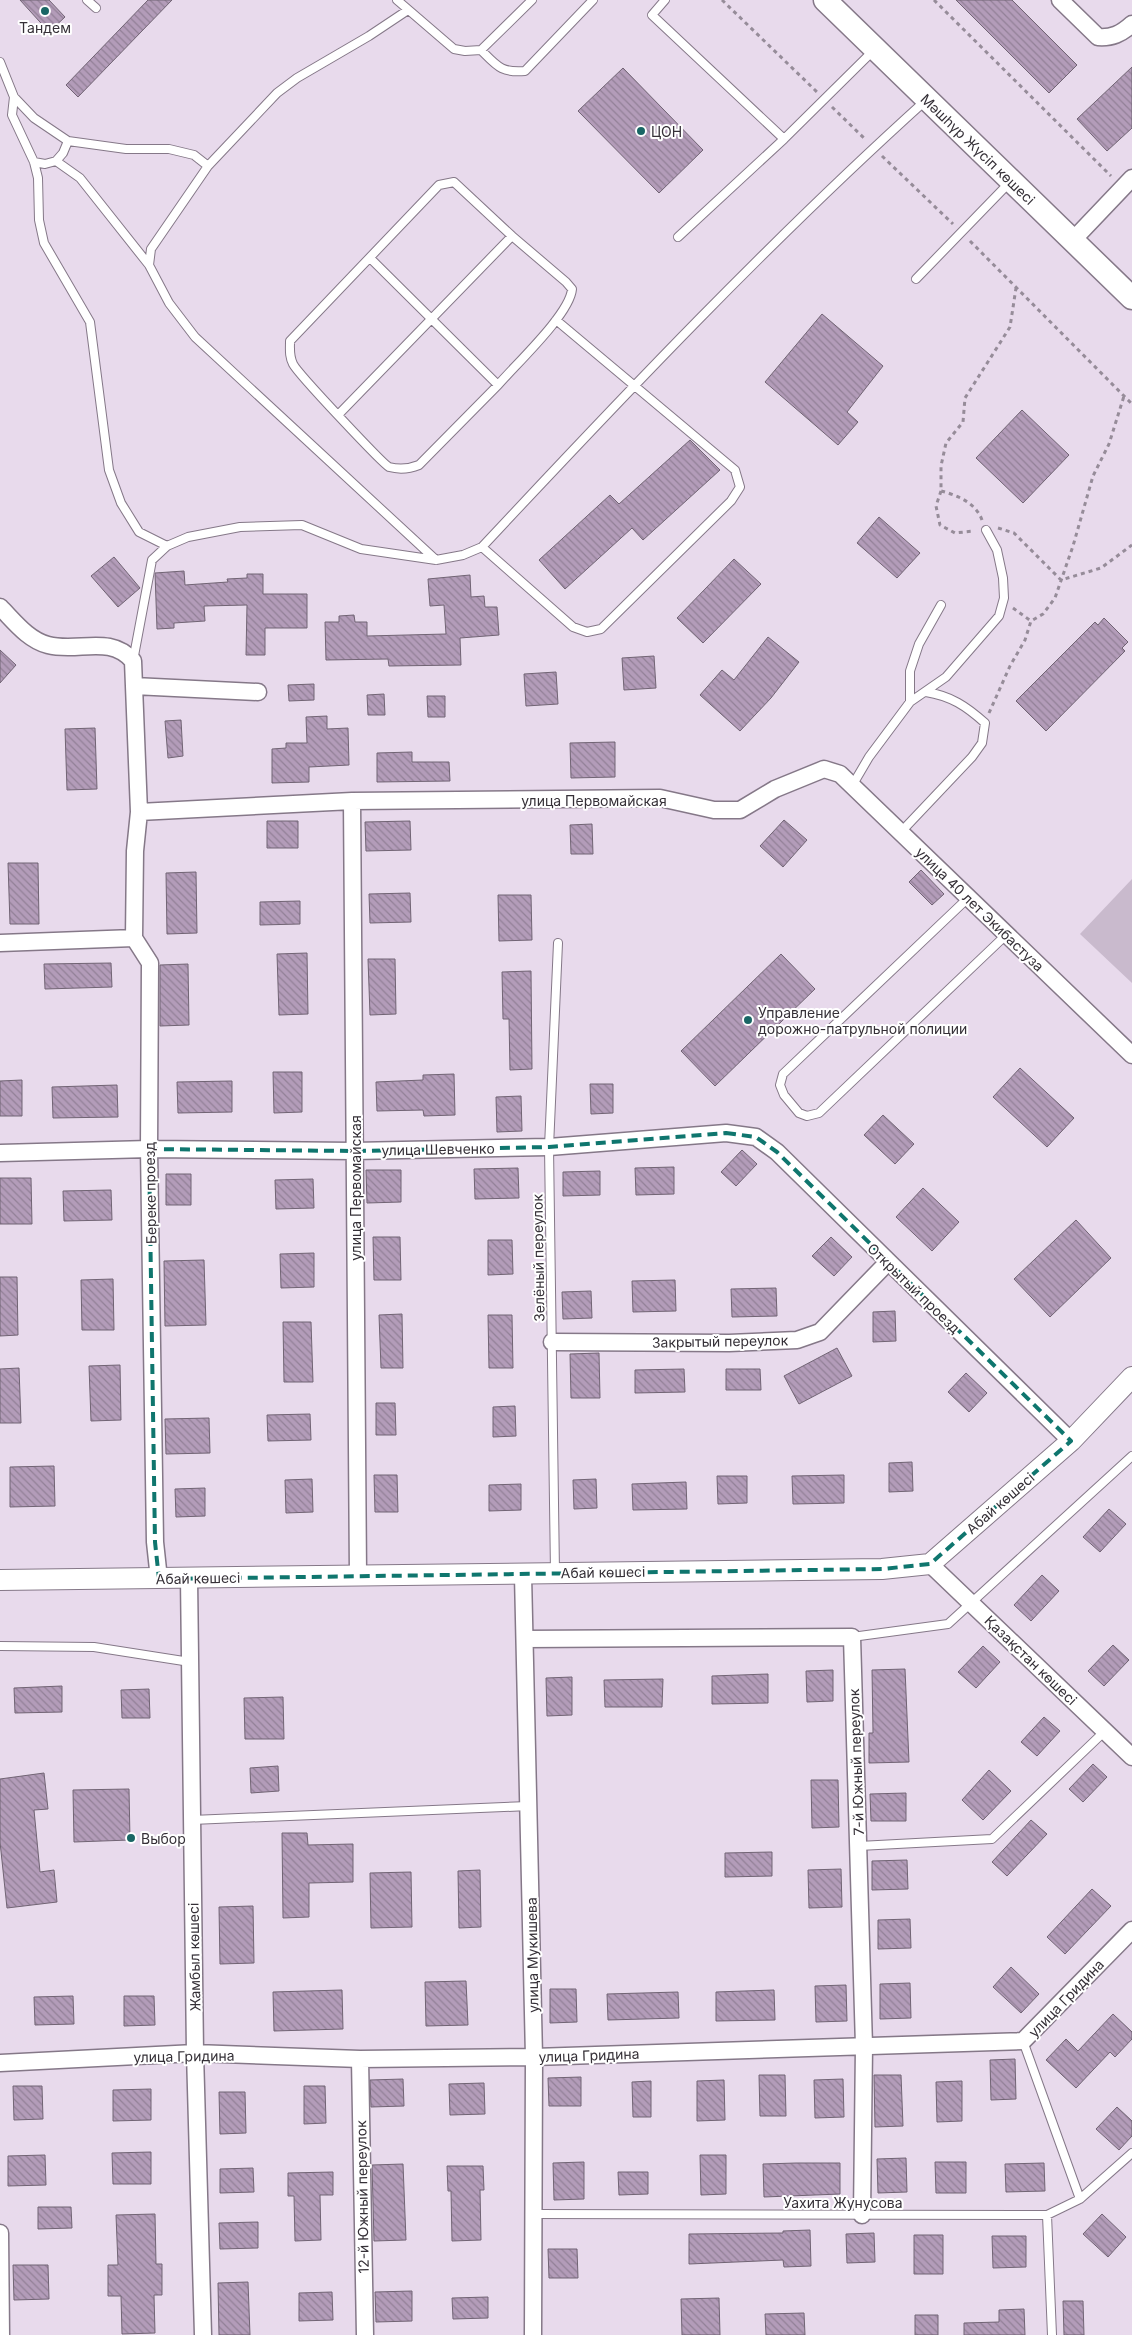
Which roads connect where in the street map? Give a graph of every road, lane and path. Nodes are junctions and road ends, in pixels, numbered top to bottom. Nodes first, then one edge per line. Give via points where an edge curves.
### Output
1 (87, 0) edge
2 (397, 0) edge
3 (532, 0) edge
4 (593, 0) edge
5 (665, 0) edge
6 (722, 0) edge
7 (825, 0) edge
8 (934, 0) edge
9 (1060, 0) edge
10 (96, 8) dead end
11 (408, 10) junction
12 (1132, 24) edge
13 (875, 49) junction
14 (481, 50) junction
15 (0, 62) edge
16 (14, 97) junction
17 (824, 99) junction
18 (927, 99) junction
19 (784, 139) junction
20 (68, 141) junction
21 (873, 148) junction
22 (56, 160) junction
23 (34, 162) junction
24 (208, 166) junction
25 (1012, 181) junction
26 (1128, 183) edge
27 (962, 233) junction
28 (512, 236) junction
29 (678, 237) dead end
30 (1073, 240) junction
31 (370, 258) junction
32 (149, 265) junction
33 (916, 280) dead end
34 (1016, 287) junction
35 (1132, 298) edge
36 (432, 320) junction
37 (556, 320) junction
38 (498, 385) junction
39 (633, 385) junction
40 (1124, 396) junction
41 (1132, 404) edge
42 (338, 415) junction
43 (941, 491) junction
44 (986, 530) junction
45 (1132, 545) edge
46 (167, 546) junction
47 (482, 547) junction
48 (436, 560) junction
49 (1061, 580) junction
50 (1004, 598) junction
51 (941, 605) dead end
52 (0, 607) edge
53 (1031, 621) junction
54 (133, 661) junction
55 (134, 686) junction
56 (258, 692) dead end
57 (926, 692) junction
58 (910, 702) junction
59 (985, 723) junction
60 (824, 769) joint
61 (852, 786) junction
62 (352, 801) junction
63 (139, 812) junction
64 (900, 833) junction
65 (968, 898) junction
66 (1006, 935) junction
67 (134, 938) junction
68 (0, 943) edge
69 (558, 943) dead end
70 (1132, 1055) edge
71 (756, 1137) joint
72 (549, 1147) junction
73 (149, 1149) junction
74 (354, 1151) junction
75 (0, 1152) edge
76 (888, 1262) junction
77 (552, 1342) junction
78 (1131, 1380) edge
79 (1071, 1440) junction
80 (1132, 1456) edge
81 (930, 1564) junction
82 (555, 1573) junction
83 (523, 1575) junction
84 (358, 1576) junction
85 (189, 1578) junction
86 (159, 1579) junction
87 (0, 1580) edge
88 (972, 1603) junction
89 (852, 1637) junction
90 (526, 1639) junction
91 (0, 1646) edge
92 (190, 1662) junction
93 (1105, 1731) junction
94 (1132, 1757) edge
95 (529, 1806) junction
96 (192, 1820) junction
97 (859, 1846) junction
98 (1132, 1930) edge
99 (1023, 2041) junction
100 (864, 2046) junction
101 (195, 2053) junction
102 (534, 2057) junction
103 (360, 2059) junction
104 (0, 2063) edge
105 (1132, 2154) edge
106 (1080, 2200) junction
107 (533, 2214) junction
108 (862, 2215) junction
109 (1047, 2215) junction
110 (0, 2233) edge
111 (2, 2335) edge
112 (203, 2335) edge
113 (365, 2335) edge
114 (533, 2335) edge
115 (1052, 2335) edge

1 - 10 lane
2 - 11 lane
3 - 14 lane
4 - 14 lane via 525,71 508,72 496,66
5 - 19 lane via 652,15
6 - 17 path
7 - 13 main road, Мәшһүр Жүсіп көшесі
8 - 26 path
9 - 12 street via 1098,37 1111,38
11 - 14 lane via 454,49
11 - 24 lane via 276,93
13 - 17 lane
13 - 18 main road, Мәшһүр Жүсіп көшесі
15 - 16 lane
16 - 20 lane via 34,118
16 - 23 lane via 12,115
17 - 19 lane
17 - 21 path
18 - 21 lane
18 - 25 main road, Мәшһүр Жүсіп көшесі
19 - 29 lane
20 - 22 lane
20 - 24 lane via 126,149 169,149 194,155
21 - 27 path
21 - 39 lane
22 - 23 lane via 45,164
22 - 32 lane via 80,178
23 - 46 lane via 44,243 90,322 109,470 121,503 139,532
24 - 32 lane via 151,249
25 - 27 lane
25 - 30 main road, Мәшһүр Жүсіп көшесі
26 - 30 street
27 - 33 lane
27 - 34 path
28 - 31 lane via 454,182 447,183 439,185
28 - 36 lane
28 - 37 lane via 572,289 572,298
30 - 35 main road, Мәшһүр Жүсіп көшесі
31 - 36 lane
31 - 42 lane via 290,342 289,355 294,366
32 - 48 lane via 169,303 195,336
34 - 40 path
34 - 43 path via 1010,327 965,398 963,422 946,443 941,466
36 - 38 lane
36 - 42 lane
37 - 38 lane
37 - 39 lane
38 - 42 lane via 419,465 407,469 388,466
39 - 47 lane
39 - 47 lane via 735,470 740,487 731,501 601,628 587,632 573,627
40 - 41 path
40 - 49 path
43 - 44 path via 958,495 980,513
43 - 44 path via 936,506 940,524 955,533
44 - 49 path via 1001,528 1014,533
44 - 50 lane via 997,550
45 - 49 path via 1101,568
46 - 48 lane via 188,537 240,527 302,525 361,549
46 - 54 lane via 152,560
47 - 48 lane via 463,555
49 - 53 path via 1055,598 1043,614
50 - 53 path via 1016,612
50 - 57 lane via 999,616 946,676
51 - 58 lane via 919,644 910,671
52 - 54 street via 26,634 48,645 114,646
53 - 59 path
54 - 55 street
55 - 56 street
55 - 63 street
57 - 58 lane
57 - 59 lane via 942,694 964,704
58 - 61 lane
59 - 64 lane via 982,743 972,757
60 - 61 street, улица 40 лет Экибастуза via 840,774
60 - 62 street, улица Первомайская via 775,789 740,810 714,810 660,798
61 - 64 street, улица 40 лет Экибастуза
62 - 63 street, улица Первомайская
62 - 74 street, улица Первомайская
63 - 67 street
64 - 65 street, улица 40 лет Экибастуза
65 - 66 street, улица 40 лет Экибастуза
65 - 66 lane via 783,1074 780,1085 784,1095 799,1113 807,1116 819,1113
66 - 70 street, улица 40 лет Экибастуза
67 - 68 street
67 - 73 street, Береке проезд via 150,963
69 - 72 lane, Зелёный переулок
71 - 72 street, улица Шевченко via 726,1133
71 - 76 street, Открытый проезд via 777,1152
72 - 74 street, улица Шевченко
72 - 77 lane, Зелёный переулок
73 - 74 street, улица Шевченко
73 - 75 street, улица Шевченко
73 - 86 street, Береке проезд via 154,1532
74 - 84 street, улица Первомайская
76 - 77 street, Закрытый переулок via 820,1332 797,1340
76 - 79 street, Открытый проезд
77 - 82 lane, Зелёный переулок
78 - 79 street, Абай көшесі
79 - 81 street, Абай көшесі
80 - 88 lane
81 - 82 street, Абай көшесі via 882,1569
81 - 88 street, Қазақстан көшесі
82 - 83 street, Абай көшесі
83 - 84 street, Абай көшесі
83 - 90 street, улица Мукишева
84 - 85 street, Абай көшесі
85 - 86 street, Абай көшесі
85 - 92 street, Жамбыл көшесі
86 - 87 street, Абай көшесі
88 - 89 lane via 948,1624
88 - 93 street, Қазақстан көшесі
89 - 90 street
89 - 97 street, 7-й Южный переулок
90 - 95 street, улица Мукишева
91 - 92 lane via 94,1647
92 - 96 street, Жамбыл көшесі
93 - 94 street, Қазақстан көшесі
93 - 97 lane via 992,1839
95 - 96 lane
95 - 102 street, улица Мукишева
96 - 101 street, Жамбыл көшесі
97 - 100 street, 7-й Южный переулок
98 - 99 street, улица Гридина
99 - 100 street, улица Гридина
99 - 106 lane
100 - 102 street, улица Гридина
100 - 108 street, 7-й Южный переулок
101 - 103 street, улица Гридина
101 - 104 street, улица Гридина
101 - 112 street, Жамбыл көшесі
102 - 103 street, улица Гридина
102 - 107 street, улица Мукишева
103 - 113 street, 12-й Южный переулок
105 - 106 lane, Уахита Жунусова
106 - 109 lane, Уахита Жунусова
107 - 108 lane, Уахита Жунусова
107 - 114 street, улица Мукишева
108 - 109 lane, Уахита Жунусова
109 - 115 lane
110 - 111 street

